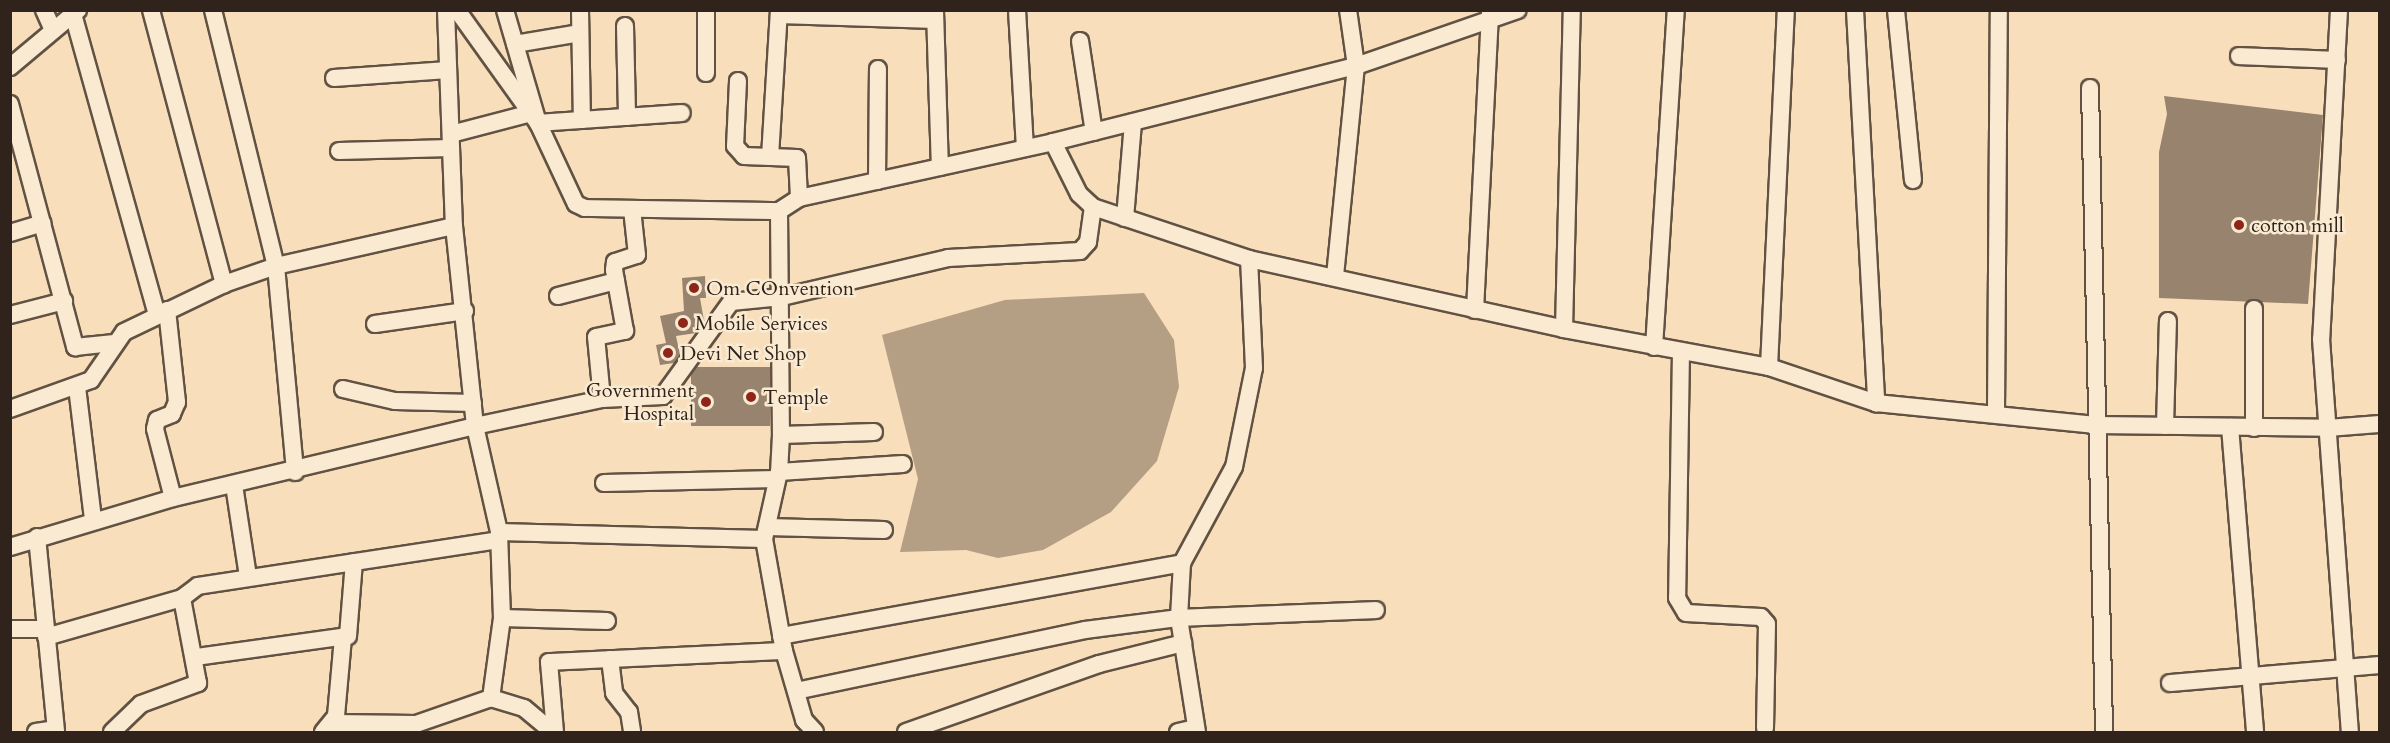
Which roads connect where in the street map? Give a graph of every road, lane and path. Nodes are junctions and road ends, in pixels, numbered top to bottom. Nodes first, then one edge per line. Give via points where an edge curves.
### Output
1 (44, 10) edge
2 (151, 10) edge
3 (213, 10) edge
4 (446, 10) edge
5 (457, 10) edge
6 (505, 10) edge
7 (580, 10) edge
8 (706, 10) edge
9 (1017, 10) edge
10 (1348, 10) edge
11 (1518, 10) edge
12 (1572, 10) edge
13 (1676, 10) edge
14 (1786, 10) edge
15 (1855, 10) edge
16 (1896, 10) edge
17 (1999, 10) edge
18 (2339, 10) edge
19 (76, 12) edge
20 (779, 13) edge
21 (935, 15) edge
22 (1490, 15) edge
23 (625, 26) dead end
24 (52, 28) junction
25 (580, 33) junction
26 (1080, 41) dead end
27 (515, 44) junction
28 (2239, 56) dead end
29 (2337, 60) junction
30 (1356, 66) junction
31 (10, 67) edge
32 (878, 69) dead end
33 (448, 70) junction
34 (706, 73) dead end
35 (334, 78) dead end
36 (738, 81) dead end
37 (2090, 88) dead end
38 (10, 104) edge
39 (682, 113) dead end
40 (627, 117) junction
41 (535, 118) junction
42 (582, 120) junction
43 (1133, 122) junction
44 (1094, 132) junction
45 (451, 141) junction
46 (1053, 142) junction
47 (1025, 148) junction
48 (17, 150) edge
49 (339, 151) dead end
50 (770, 157) junction
51 (940, 167) junction
52 (1913, 180) dead end
53 (877, 181) junction
54 (799, 198) junction
55 (1093, 207) junction
56 (632, 209) junction
57 (779, 210) junction
58 (1125, 218) junction
59 (43, 223) junction
60 (454, 226) junction
61 (10, 233) edge
62 (1249, 259) junction
63 (276, 266) junction
64 (1335, 276) junction
65 (616, 280) junction
66 (224, 284) junction
67 (558, 296) dead end
68 (782, 297) junction
69 (64, 301) junction
70 (2254, 309) dead end
71 (1475, 310) junction
72 (465, 311) junction
73 (162, 312) junction
74 (10, 315) edge
75 (2168, 321) dead end
76 (375, 324) dead end
77 (1564, 329) junction
78 (112, 343) junction
79 (1654, 346) junction
80 (1681, 351) junction
81 (1769, 367) junction
82 (77, 387) junction
83 (342, 389) dead end
84 (602, 399) junction
85 (473, 402) junction
86 (1876, 403) junction
87 (10, 409) edge
88 (1996, 413) junction
89 (2379, 423) edge
90 (2096, 425) junction
91 (475, 426) junction
92 (2165, 426) junction
93 (2230, 428) junction
94 (2254, 428) junction
95 (2328, 428) junction
96 (874, 432) dead end
97 (781, 435) junction
98 (903, 464) dead end
99 (295, 472) junction
100 (778, 476) junction
101 (604, 483) dead end
102 (234, 485) junction
103 (173, 498) junction
104 (93, 520) junction
105 (884, 530) dead end
106 (766, 533) junction
107 (499, 536) junction
108 (37, 537) junction
109 (10, 547) edge
110 (354, 562) junction
111 (1182, 563) junction
112 (248, 578) junction
113 (182, 597) junction
114 (1376, 610) dead end
115 (502, 618) junction
116 (1179, 618) junction
117 (606, 621) dead end
118 (10, 629) edge
119 (45, 633) junction
120 (343, 638) junction
121 (783, 643) junction
122 (1183, 643) junction
123 (196, 657) junction
124 (610, 659) junction
125 (2379, 665) edge
126 (2345, 668) junction
127 (2248, 675) junction
128 (2170, 683) dead end
129 (796, 692) junction
130 (491, 699) junction
131 (328, 728) edge
132 (808, 728) edge
133 (1765, 728) dead end
134 (1197, 730) edge
135 (56, 731) edge
136 (36, 732) edge
137 (112, 732) edge
138 (554, 732) edge
139 (632, 732) edge
140 (906, 732) edge
141 (1178, 732) edge
142 (2104, 732) edge
143 (2255, 732) edge
144 (2350, 732) edge

1 - 24 street
2 - 66 street
3 - 63 street
4 - 33 street
5 - 41 street
6 - 27 street
7 - 25 street
8 - 34 street
9 - 47 street
10 - 30 street
11 - 22 street
12 - 77 street
13 - 79 street
14 - 81 street
15 - 86 street
16 - 52 street
17 - 88 street
18 - 29 street
19 - 24 street
19 - 73 street
20 - 21 street
20 - 50 street
21 - 51 street
22 - 30 street
22 - 71 street
23 - 40 street
24 - 31 street
25 - 27 street
25 - 42 street
26 - 44 street
27 - 41 street
28 - 29 street
29 - 95 street via 2320,339
30 - 43 street
30 - 64 street
32 - 53 street
33 - 35 street
33 - 45 street
36 - 50 street via 735,146 744,156
37 - 90 street via 2097,228
38 - 48 street
39 - 40 street
40 - 42 street
41 - 42 street
41 - 45 street
41 - 56 street via 576,204 585,208
43 - 44 street
43 - 58 street
44 - 46 street
45 - 49 street
45 - 60 street
46 - 47 street
46 - 55 street via 1079,194
47 - 51 street
48 - 59 street
50 - 54 street via 797,158
51 - 53 street
53 - 54 street
54 - 57 street
55 - 58 street
55 - 68 street via 1088,242 1080,251 948,258
56 - 57 street
56 - 65 street via 637,255 615,262
57 - 68 street
58 - 62 street
59 - 61 street
59 - 69 street
60 - 63 street
60 - 72 street
62 - 64 street
62 - 111 street via 1254,368 1234,467
63 - 66 street
63 - 99 street
64 - 71 street
65 - 67 street
65 - 84 street via 625,331 596,338
66 - 73 street
68 - 84 street via 731,302 663,396
68 - 97 street
69 - 74 street
69 - 78 street via 75,347
70 - 94 street
71 - 77 street
72 - 76 street
72 - 85 street
73 - 78 street
73 - 103 street via 177,402 172,414 157,420 155,429
75 - 92 street
77 - 79 street
78 - 82 street via 91,380
79 - 80 street
80 - 81 street
80 - 133 street via 1677,598 1686,613 1761,618 1767,624
81 - 86 street
82 - 87 street
82 - 104 street
83 - 85 street via 395,401
84 - 91 street
85 - 91 street
86 - 88 street
88 - 90 street
89 - 95 street
90 - 92 street
90 - 142 street
91 - 99 street
91 - 107 street
92 - 93 street
93 - 94 street
93 - 127 street
94 - 95 street
95 - 126 street
96 - 97 street
97 - 100 street
98 - 100 street
99 - 102 street
100 - 101 street
100 - 106 street
102 - 103 street
102 - 112 street
103 - 104 street
104 - 108 street
105 - 106 street
106 - 107 street
106 - 121 street
107 - 110 street
107 - 115 street
108 - 109 street
108 - 119 street
110 - 112 street
110 - 120 street via 352,629
111 - 116 street
111 - 121 street
112 - 113 street via 198,586
113 - 119 street
113 - 123 street
114 - 116 street
115 - 117 street
115 - 130 street
116 - 122 street
116 - 129 street via 1070,633
118 - 119 street
119 - 135 street
120 - 123 street
120 - 131 street
121 - 124 street
121 - 129 street
122 - 134 street
122 - 140 street via 1091,667
123 - 137 street via 198,683 141,704
124 - 138 street via 549,662
124 - 139 street via 614,693 629,712
125 - 126 street
126 - 127 street
126 - 144 street
127 - 128 street
127 - 143 street
129 - 132 street
130 - 131 street via 416,724
130 - 138 street via 524,708
134 - 141 street
135 - 136 street

